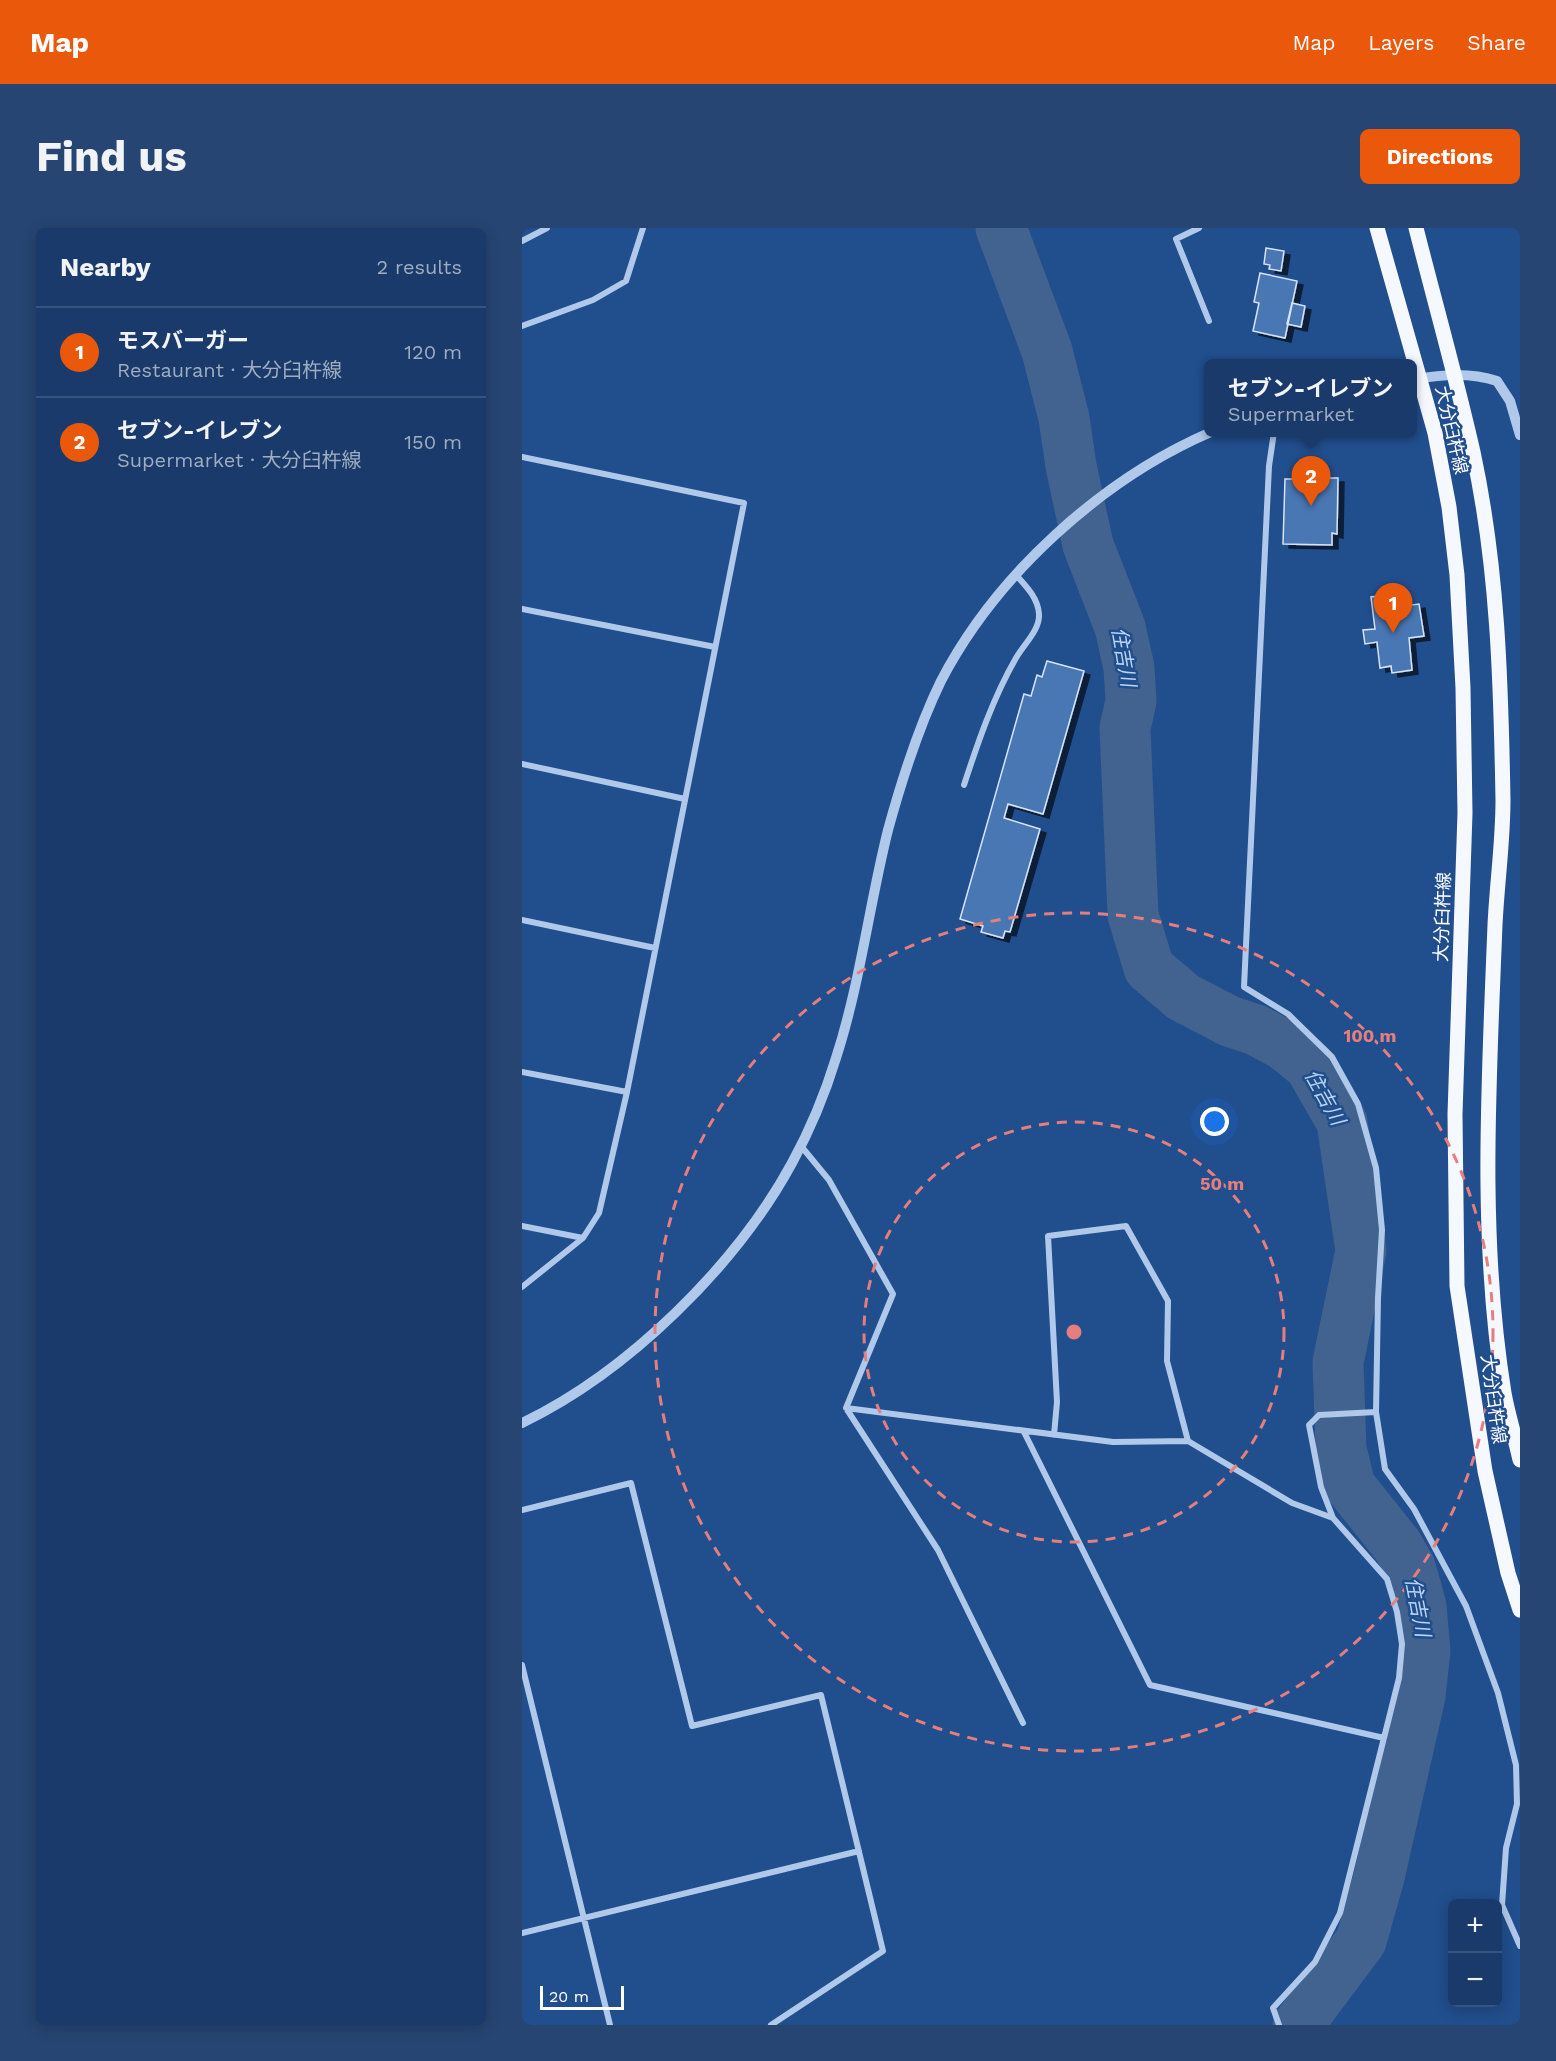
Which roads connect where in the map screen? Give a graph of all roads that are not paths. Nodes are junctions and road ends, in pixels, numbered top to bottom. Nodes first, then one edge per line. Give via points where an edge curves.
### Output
1 (547, 228) edge
2 (643, 228) edge
3 (1199, 228) edge
4 (1377, 228) edge
5 (1416, 228) edge
6 (522, 241) edge
7 (1209, 321) dead end
8 (522, 326) edge
9 (1412, 359) edge
10 (1453, 374) junction
11 (1417, 378) edge
12 (1204, 435) edge
13 (1520, 435) edge
14 (1273, 437) edge
15 (522, 457) edge
16 (1016, 574) junction
17 (522, 609) edge
18 (715, 647) junction
19 (522, 764) edge
20 (964, 785) dead end
21 (685, 799) junction
22 (522, 920) edge
23 (656, 948) junction
24 (522, 1071) edge
25 (627, 1092) junction
26 (801, 1146) junction
27 (522, 1226) edge
28 (583, 1238) junction
29 (522, 1287) edge
30 (846, 1408) junction
31 (1376, 1413) junction
32 (522, 1423) edge
33 (1024, 1432) junction
34 (1054, 1435) junction
35 (1188, 1441) junction
36 (1520, 1460) edge
37 (522, 1510) edge
38 (1333, 1518) junction
39 (1520, 1610) edge
40 (522, 1665) edge
41 (1023, 1723) dead end
42 (1384, 1738) junction
43 (859, 1851) junction
44 (584, 1918) junction
45 (522, 1933) edge
46 (1520, 1946) edge
47 (1278, 2023) edge
48 (610, 2025) edge
49 (771, 2025) edge

1 - 6 street
2 - 8 street via 626,281 593,300
3 - 7 street via 1176,239
4 - 9 main road, 大分臼杵線
5 - 10 main road, 大分臼杵線
10 - 11 street
10 - 13 street via 1497,381 1510,401
10 - 36 main road, 大分臼杵線 via 1480,495 1500,662 1503,805 1487,1122 1491,1275 1505,1394
11 - 39 main road, 大分臼杵線 via 1430,413 1445,486 1460,606 1465,813 1455,1114 1457,1286 1485,1471
12 - 16 street via 1177,447 1110,491 1052,538
14 - 31 street via 1244,987 1288,1014 1332,1057 1358,1104 1376,1168 1382,1230
15 - 18 street via 744,503
16 - 20 street via 1035,600 1038,622 998,694
16 - 26 street via 942,681 911,755 887,834 850,1010 826,1086
17 - 18 street
18 - 21 street
19 - 21 street
21 - 23 street
22 - 23 street
23 - 25 street
24 - 25 street
25 - 28 street via 599,1213
26 - 30 street via 829,1180 893,1294
26 - 32 street via 753,1224 680,1307 590,1383
27 - 28 street
28 - 29 street
30 - 33 street
30 - 41 street via 938,1550
31 - 38 street via 1319,1415 1309,1425 1321,1487
31 - 46 street via 1385,1469 1414,1509 1466,1606 1498,1693 1516,1765 1517,1804 1506,1848 1502,1905
33 - 34 street
33 - 42 street via 1150,1685
34 - 35 street via 1113,1442
34 - 35 street via 1057,1402 1048,1236 1126,1227 1168,1301 1167,1360
35 - 38 street via 1292,1503
37 - 43 street via 631,1483 692,1726 821,1695
38 - 42 street via 1387,1579 1397,1612 1402,1644 1399,1678
40 - 44 street
42 - 47 street via 1340,1913 1314,1962 1273,2008
43 - 44 street
43 - 49 street via 883,1951
44 - 45 street
44 - 48 street

